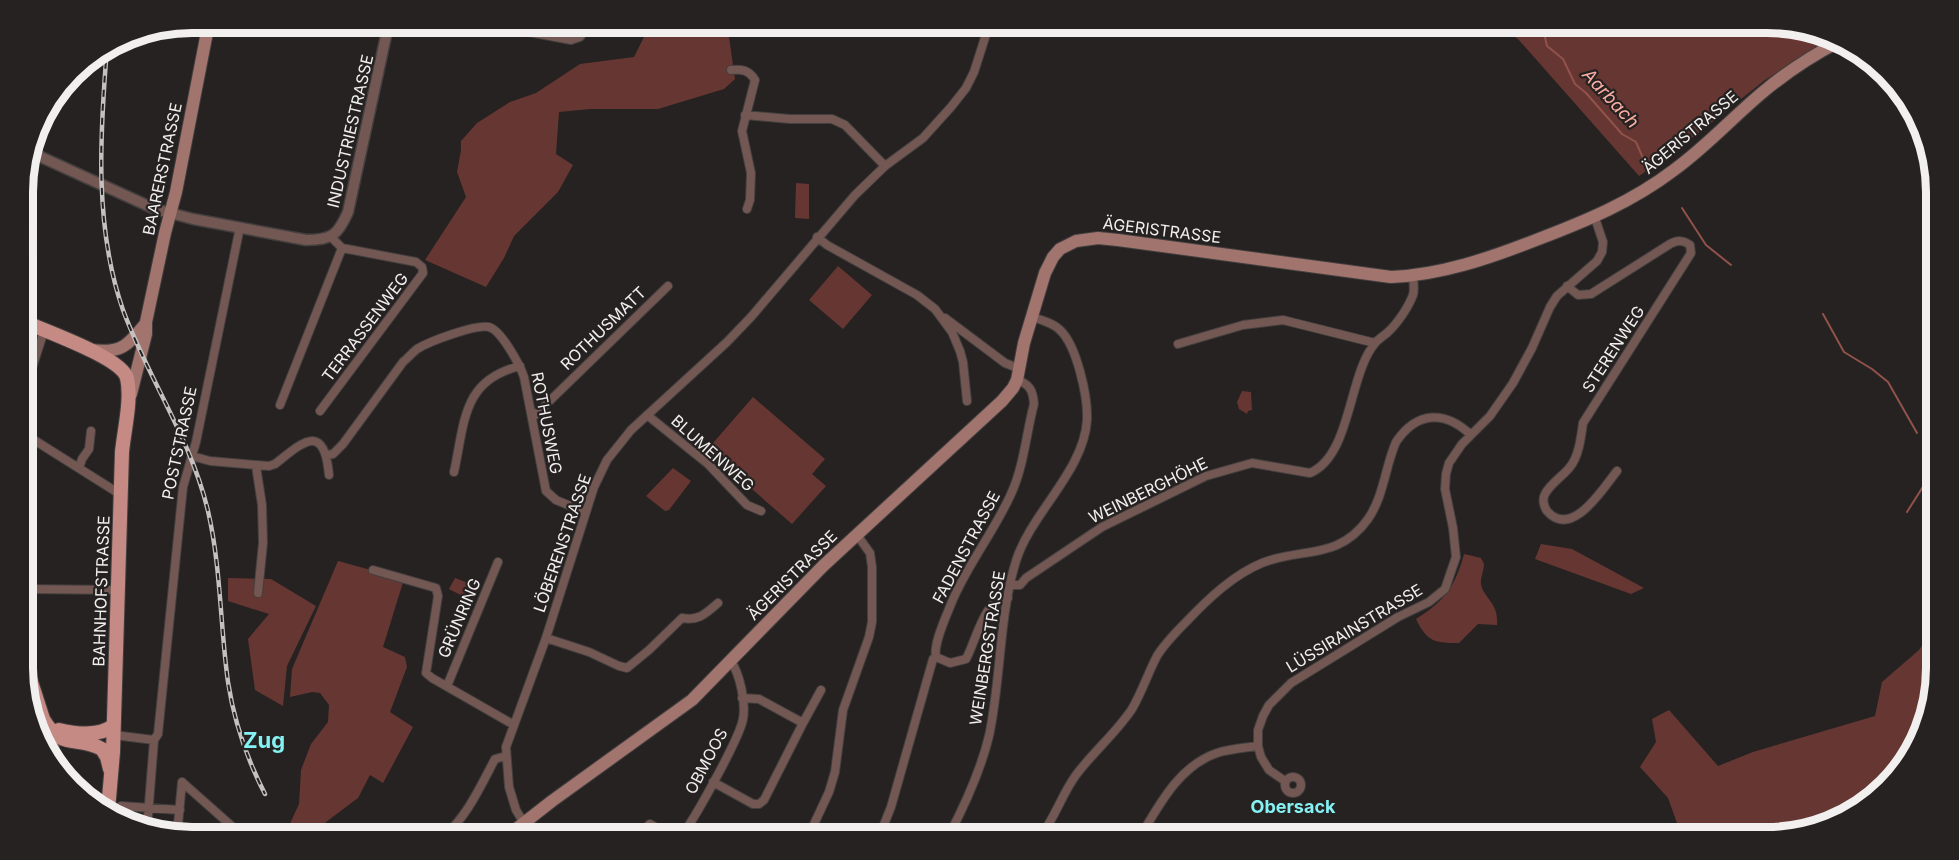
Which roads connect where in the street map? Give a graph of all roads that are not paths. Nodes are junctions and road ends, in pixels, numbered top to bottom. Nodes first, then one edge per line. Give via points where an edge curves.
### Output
1 (207, 33) edge
2 (387, 33) edge
3 (540, 33) edge
4 (583, 33) edge
5 (986, 33) edge
6 (1831, 46) edge
7 (731, 70) dead end
8 (745, 115) junction
9 (37, 155) edge
10 (885, 166) junction
11 (747, 209) dead end
12 (171, 213) junction
13 (1595, 218) junction
14 (240, 227) junction
15 (331, 237) junction
16 (817, 237) junction
17 (342, 248) junction
18 (1413, 276) junction
19 (668, 286) dead end
20 (1567, 286) junction
21 (940, 314) junction
22 (1032, 317) junction
23 (146, 322) junction
24 (33, 326) edge
25 (44, 331) junction
26 (1375, 343) junction
27 (1178, 344) dead end
28 (89, 350) junction
29 (33, 362) edge
30 (520, 366) junction
31 (1018, 374) junction
32 (967, 401) dead end
33 (128, 403) junction
34 (280, 405) dead end
35 (320, 411) dead end
36 (647, 414) junction
37 (532, 417) junction
38 (91, 431) dead end
39 (1471, 435) junction
40 (33, 439) edge
41 (327, 455) junction
42 (192, 456) junction
43 (256, 466) junction
44 (79, 468) junction
45 (1617, 471) dead end
46 (454, 472) dead end
47 (329, 475) dead end
48 (120, 492) junction
49 (761, 511) dead end
50 (585, 512) junction
51 (857, 535) junction
52 (498, 562) dead end
53 (373, 570) dead end
54 (1010, 585) junction
55 (33, 590) edge
56 (118, 590) junction
57 (258, 593) dead end
58 (1008, 598) junction
59 (718, 603) dead end
60 (546, 638) junction
61 (936, 657) junction
62 (731, 661) junction
63 (447, 686) junction
64 (821, 690) dead end
65 (35, 693) edge
66 (742, 698) junction
67 (39, 706) junction
68 (803, 723) junction
69 (513, 725) junction
70 (114, 731) junction
71 (56, 737) junction
72 (154, 740) junction
73 (1258, 746) junction
74 (54, 748) edge
75 (506, 756) junction
76 (111, 779) junction
77 (1285, 781) dead end
78 (713, 782) junction
79 (109, 804) edge
80 (112, 806) edge
81 (148, 808) junction
82 (180, 810) junction
83 (147, 821) edge
84 (524, 823) junction
85 (178, 827) edge
86 (233, 827) edge
87 (454, 827) edge
88 (519, 827) edge
89 (528, 827) edge
90 (686, 827) edge
91 (812, 827) edge
92 (883, 827) edge
93 (953, 827) edge
94 (1048, 827) edge
95 (1147, 827) edge

1 - 12 main road, BAARERSTRASSE
2 - 15 street, INDUSTRIESTRASSE via 348,212
3 - 4 street via 571,40
5 - 10 street, LÖBERENSTRASSE via 974,72 960,97 923,138
6 - 13 main road, ÄGERISTRASSE via 1784,75 1676,170
7 - 8 street via 742,69 755,80
8 - 10 street via 832,119 845,124
8 - 11 street via 742,131 751,173
9 - 12 street
10 - 16 street, LÖBERENSTRASSE
12 - 14 street
12 - 23 main road, BAARERSTRASSE
13 - 18 main road, ÄGERISTRASSE via 1487,258
13 - 20 street, LÜSSIRAINSTRASSE via 1602,252
14 - 15 street via 306,240
14 - 42 street, POSTSTRASSE
15 - 17 street
16 - 21 street via 917,295
16 - 36 street, LÖBERENSTRASSE via 727,342
17 - 34 street
17 - 35 street, TERRASSENWEG via 416,262 423,273
18 - 22 main road, ÄGERISTRASSE via 1364,275 1118,240 1084,239 1069,244 1053,257
18 - 26 street via 1413,295 1401,316
19 - 37 street, ROTHUSMATT
20 - 39 street, LÜSSIRAINSTRASSE via 1550,306 1514,382
20 - 45 street, STERENWEG via 1578,295 1591,294 1670,244 1685,241 1690,245 1691,253 1583,423 1572,465 1545,494 1546,510 1564,519 1577,516
21 - 31 street
21 - 32 street via 960,351
22 - 31 main road, ÄGERISTRASSE
22 - 54 street, WEINBERGSTRASSE via 1052,324 1067,339 1084,385 1087,421 1085,437 1070,467 1021,548
23 - 28 main road, BAARERSTRASSE via 124,346
23 - 33 main road, BAARERSTRASSE
24 - 25 main road
25 - 28 main road
25 - 29 street
26 - 27 street via 1283,320 1243,325
26 - 54 street, WEINBERGHÖHE via 1337,443 1318,469 1310,472 1252,463 1206,476 1102,527 1020,585
28 - 33 main road, BAHNHOFSTRASSE via 122,369 128,382
30 - 37 street, ROTHUSWEG
30 - 41 street, ROTHUSWEG via 488,327 428,344 403,362 343,444
30 - 46 street via 506,369 477,389 470,402
31 - 51 main road, ÄGERISTRASSE via 1002,402
31 - 61 street, FADENSTRASSE via 1034,395 1021,465 1011,493 956,593
33 - 48 main road, BAHNHOFSTRASSE
36 - 49 street, BLUMENWEG via 708,464 747,505
36 - 50 street, LÖBERENSTRASSE via 607,460
37 - 50 street, ROTHUSWEG via 546,491 556,500
38 - 44 street via 89,449
39 - 73 street, LÜSSIRAINSTRASSE via 1454,454 1446,474 1456,557 1445,589 1291,683 1263,716
39 - 94 street via 1444,418 1422,419 1412,424 1396,442 1376,506 1357,531 1320,551 1262,563 1203,605 1158,655 1130,712 1075,776
40 - 44 street
41 - 43 street via 319,442 306,441 275,464
41 - 47 street
42 - 43 street
42 - 72 street, POSTSTRASSE via 183,487 158,734
43 - 57 street via 263,543
44 - 48 street
48 - 56 main road, BAHNHOFSTRASSE
50 - 60 street, LÖBERENSTRASSE
51 - 62 main road, ÄGERISTRASSE
51 - 91 street via 870,553 872,622 843,710 832,782
52 - 63 street, GRÜNRING
53 - 63 street via 436,588 426,673
54 - 58 street, WEINBERGSTRASSE
55 - 56 street
56 - 70 main road, BAHNHOFSTRASSE
58 - 61 street via 1000,597 987,611 966,659 950,663
58 - 93 street, WEINBERGSTRASSE via 989,735 974,785
59 - 60 street via 692,620 682,618 627,668
60 - 69 street, LÖBERENSTRASSE
61 - 92 street, FADENSTRASSE
62 - 66 street, OBMOOS
62 - 84 main road, ÄGERISTRASSE via 676,712
63 - 69 street
64 - 68 street
65 - 67 main road
66 - 68 street via 759,699
66 - 78 street, OBMOOS via 741,728
67 - 70 main road via 57,730
67 - 71 main road
68 - 78 street via 759,804
69 - 75 street, LÖBERENSTRASSE
70 - 72 street
70 - 76 main road, BAHNHOFSTRASSE
71 - 74 street
71 - 76 main road via 102,749
72 - 81 street, POSTSTRASSE
73 - 77 street via 1264,764
73 - 95 street via 1214,754 1195,765 1172,788
75 - 84 street, LÖBERENSTRASSE via 516,810
75 - 87 street via 495,759
76 - 79 main road, BAHNHOFSTRASSE
78 - 90 street, OBMOOS
80 - 81 street
81 - 82 street
81 - 83 street, POSTSTRASSE
82 - 85 street
82 - 86 street via 182,782
84 - 88 main road, ÄGERISTRASSE
84 - 89 street

